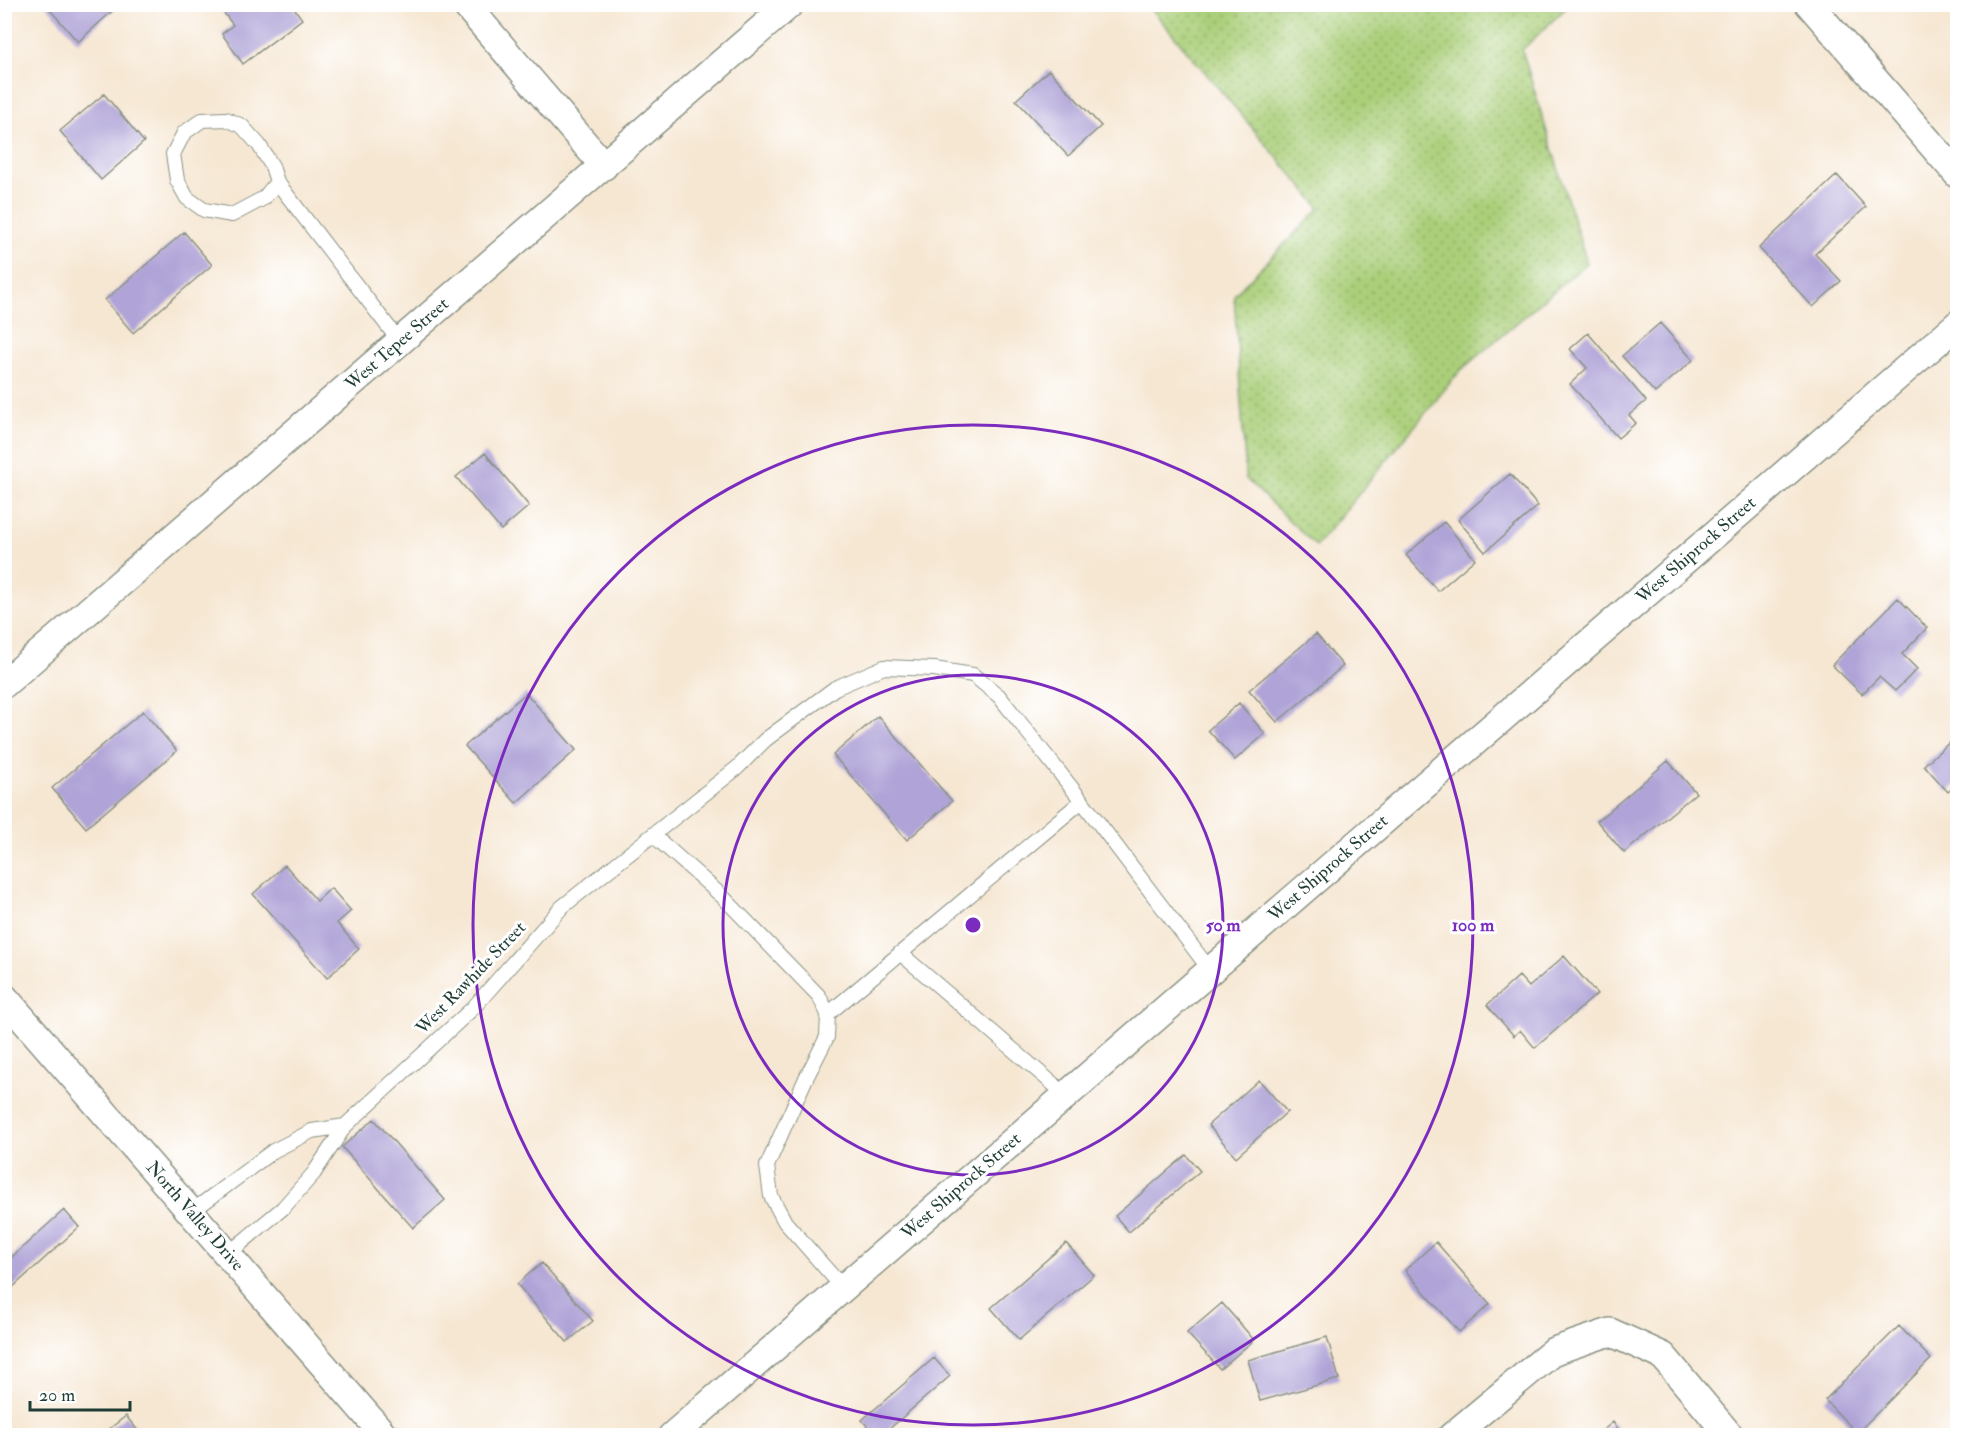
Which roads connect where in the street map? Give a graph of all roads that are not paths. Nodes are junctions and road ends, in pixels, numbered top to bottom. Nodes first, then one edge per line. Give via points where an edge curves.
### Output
1 (465, 4) edge
2 (790, 4) edge
3 (1809, 4) edge
4 (604, 166) junction
5 (1958, 175) edge
6 (277, 182) junction
7 (1958, 324) edge
8 (400, 342) junction
9 (4, 684) edge
10 (1082, 801) junction
11 (653, 835) junction
12 (900, 953) junction
13 (1210, 970) junction
14 (4, 997) edge
15 (828, 1014) junction
16 (1066, 1095) junction
17 (345, 1126) junction
18 (191, 1212) junction
19 (228, 1254) junction
20 (843, 1288) junction
21 (385, 1436) edge
22 (672, 1436) edge
23 (1452, 1436) edge
24 (1730, 1436) edge

1 - 4 street
2 - 4 street, West Tepee Street
3 - 5 street
4 - 8 street, West Tepee Street
6 - 6 lane via 259,146 242,126 226,119 202,120 184,133 173,154 177,180 187,198 204,210 232,215 264,198
6 - 8 lane
7 - 13 street, West Shiprock Street
8 - 9 street, West Tepee Street
10 - 11 lane, West Rawhide Street via 999,696 973,675 884,667 835,688 765,740 737,768
10 - 12 lane
10 - 13 lane, West Rawhide Street
11 - 15 lane via 731,905 819,996
11 - 17 lane, West Rawhide Street via 562,907 473,1008
12 - 15 lane
12 - 16 lane
13 - 16 street, West Shiprock Street
14 - 18 street, North Valley Drive
15 - 20 lane via 827,1036 767,1166 771,1196 785,1222
16 - 20 street, West Shiprock Street
17 - 18 lane via 312,1131 273,1151
17 - 19 lane, West Rawhide Street via 314,1173 283,1208
18 - 19 street, North Valley Drive
19 - 21 street, North Valley Drive
20 - 22 street, West Shiprock Street
23 - 24 street via 1554,1351 1610,1332 1663,1356

